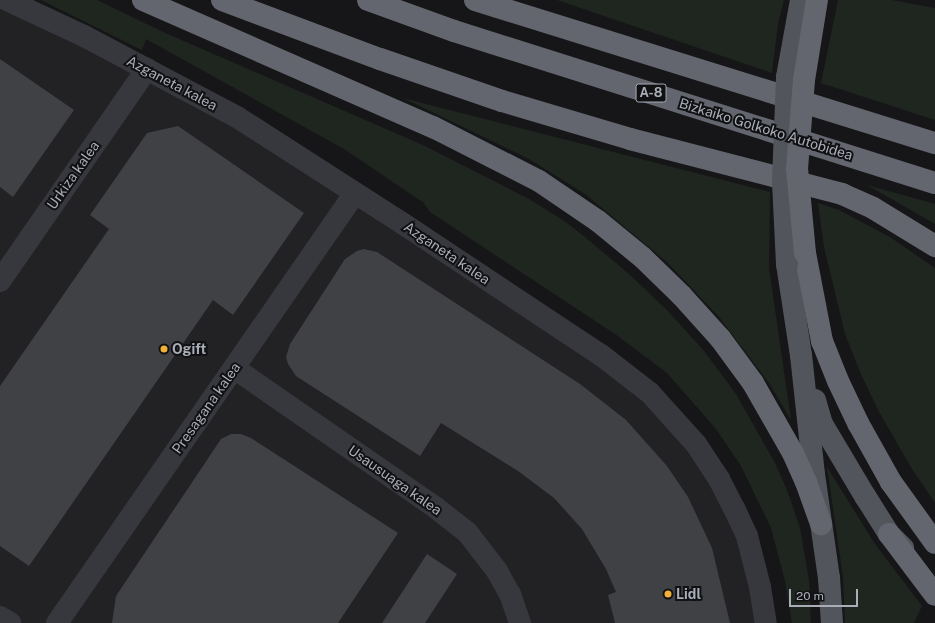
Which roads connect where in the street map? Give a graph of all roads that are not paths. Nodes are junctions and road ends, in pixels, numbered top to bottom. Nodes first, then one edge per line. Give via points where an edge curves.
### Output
1 (6, 0) edge
2 (143, 0) edge
3 (222, 0) edge
4 (368, 0) edge
5 (475, 0) edge
6 (801, 0) edge
7 (817, 0) edge
8 (147, 69) junction
9 (935, 143) edge
10 (935, 183) edge
11 (355, 194) junction
12 (935, 246) edge
13 (0, 280) edge
14 (801, 355) junction
15 (234, 368) junction
16 (820, 524) junction
17 (889, 534) junction
18 (935, 543) edge
19 (935, 579) edge
20 (935, 595) edge
21 (0, 617) edge
22 (10, 623) edge
23 (57, 623) edge
24 (520, 623) edge
25 (766, 623) edge
26 (832, 623) edge

1 - 8 street, Azganeta kalea
2 - 16 highway via 433,127 539,181 598,221 643,258 682,296 720,338 753,383 793,454 806,482
3 - 12 highway via 502,100 630,139 842,194 873,208
4 - 10 highway, Bizkaiko Golkoko Autobidea / A-8 via 454,31
5 - 9 highway
6 - 14 main road, bridge via 787,77 783,181 787,264
7 - 18 highway, bridge via 804,80 797,169 805,253 822,341 858,423 891,482
8 - 11 street, Azganeta kalea via 237,117
8 - 13 street, Urkiza kalea
11 - 15 street, Presagana kalea
11 - 25 street, Azganeta kalea via 601,355 650,393 696,444 734,508 747,536
14 - 16 main road
14 - 17 main road via 822,424
15 - 23 street, Presagana kalea
15 - 24 street, Usausuaga kalea via 436,508 466,532 497,571 510,594
16 - 26 main road via 829,578
17 - 19 main road
17 - 20 highway
21 - 22 street

